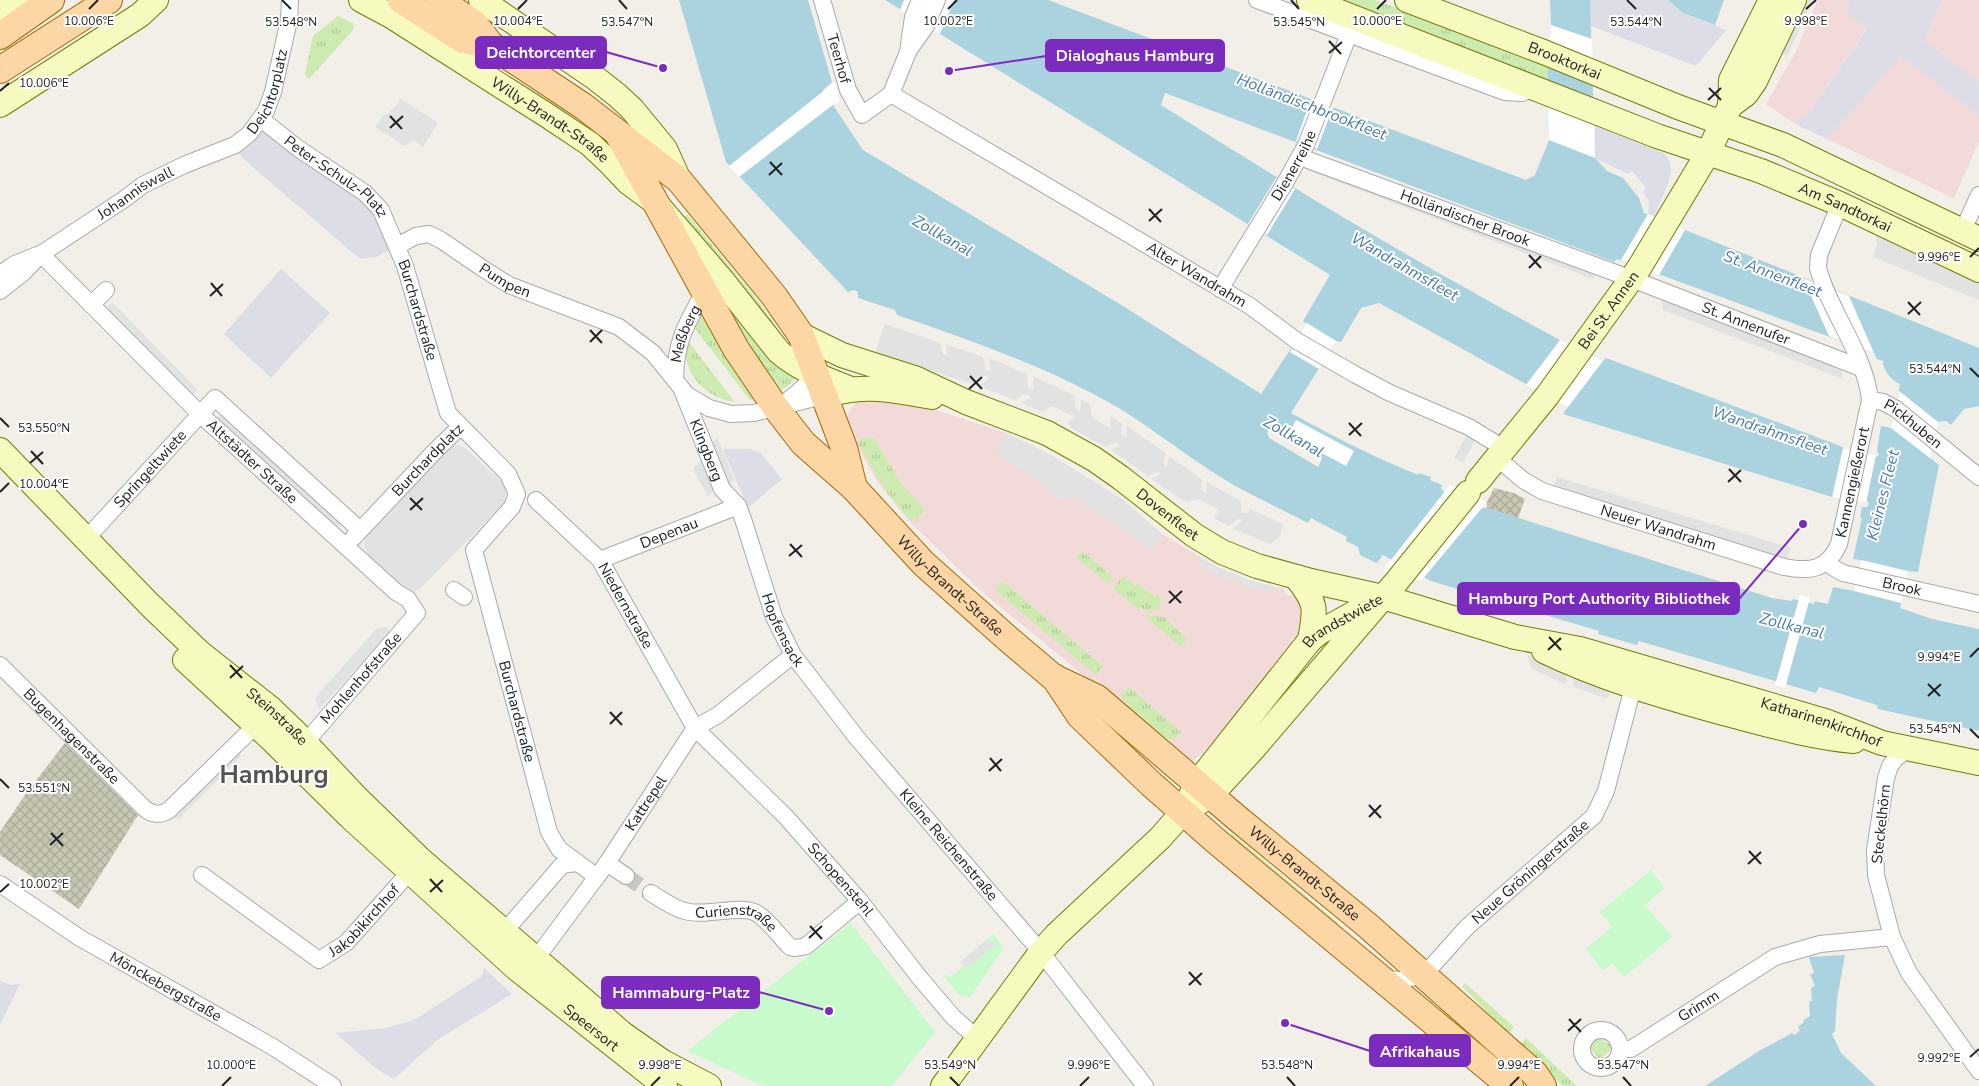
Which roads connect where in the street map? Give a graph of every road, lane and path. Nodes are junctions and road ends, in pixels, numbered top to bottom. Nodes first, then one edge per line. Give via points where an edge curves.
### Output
1 (18, 0) edge
2 (52, 0) edge
3 (109, 0) edge
4 (156, 0) edge
5 (290, 0) edge
6 (361, 0) edge
7 (401, 0) edge
8 (439, 0) edge
9 (481, 0) edge
10 (822, 0) edge
11 (920, 0) edge
12 (937, 0) edge
13 (1257, 0) edge
14 (1309, 0) edge
15 (1407, 0) edge
16 (1771, 0) edge
17 (1794, 0) edge
18 (0, 12) edge
19 (920, 22) junction
20 (1349, 34) junction
21 (0, 36) edge
22 (491, 45) junction
23 (0, 70) edge
24 (1541, 90) junction
25 (891, 94) junction
26 (0, 105) edge
27 (1726, 115) junction
28 (261, 119) junction
29 (618, 134) junction
30 (235, 145) joint
31 (1303, 151) junction
32 (1708, 152) junction
33 (680, 180) junction
34 (1979, 194) edge
35 (655, 202) junction
36 (1840, 204) junction
37 (1971, 234) edge
38 (397, 246) junction
39 (41, 254) junction
40 (1979, 270) edge
41 (1636, 273) junction
42 (0, 274) edge
43 (1220, 289) junction
44 (106, 290) dead end
45 (0, 291) edge
46 (704, 292) junction
47 (91, 305) junction
48 (620, 326) joint
49 (801, 335) junction
50 (1860, 368) junction
51 (678, 384) junction
52 (820, 386) junction
53 (215, 398) joint
54 (1870, 400) junction
55 (966, 402) junction
56 (776, 408) junction
57 (200, 414) junction
58 (460, 427) junction
59 (0, 450) edge
60 (1501, 454) junction
61 (0, 472) edge
62 (1979, 477) edge
63 (854, 488) junction
64 (536, 500) dead end
65 (738, 506) junction
66 (360, 530) junction
67 (91, 533) junction
68 (342, 542) junction
69 (474, 550) joint
70 (600, 560) junction
71 (1827, 562) junction
72 (1296, 577) junction
73 (1383, 597) junction
74 (1979, 604) edge
75 (417, 613) joint
76 (1515, 637) junction
77 (1310, 640) junction
78 (793, 655) junction
79 (0, 665) edge
80 (1658, 672) junction
81 (1053, 677) junction
82 (1633, 687) junction
83 (287, 724) junction
84 (256, 725) junction
85 (695, 728) junction
86 (857, 738) joint
87 (305, 743) junction
88 (1882, 743) junction
89 (1908, 750) junction
90 (1979, 764) edge
91 (1204, 789) junction
92 (1183, 812) junction
93 (576, 863) junction
94 (607, 863) junction
95 (415, 866) junction
96 (202, 875) dead end
97 (626, 876) tunnel mouth
98 (597, 877) junction
99 (0, 884) edge
100 (651, 893) tunnel mouth
101 (860, 901) junction
102 (504, 932) junction
103 (1892, 936) junction
104 (1041, 952) junction
105 (526, 964) junction
106 (1424, 975) junction
107 (1383, 979) junction
108 (978, 1039) junction
109 (1620, 1049) dead end
110 (1979, 1071) edge
111 (333, 1086) edge
112 (665, 1086) edge
113 (709, 1086) edge
114 (943, 1086) edge
115 (1145, 1086) edge
116 (1510, 1086) edge
117 (1543, 1086) edge

1 - 18 main road
2 - 21 main road
3 - 23 main road
4 - 26 main road via 140,15
5 - 28 street, Deichtorplatz via 289,20 273,92
6 - 35 main road, Willy-Brandt-Straße via 567,128 590,144 628,182
7 - 22 main road, Willy-Brandt-Straße via 463,40
8 - 22 main road, Willy-Brandt-Straße via 474,23
9 - 33 main road, Willy-Brandt-Straße via 617,95 665,149
10 - 25 street, Teerhof via 848,90 862,115
11 - 19 street
12 - 19 street
13 - 20 street
14 - 24 main road
15 - 27 main road, Brooktorkai via 1663,101
16 - 27 main road via 1731,80
17 - 27 main road via 1755,82
19 - 25 street
20 - 24 street via 1506,92
20 - 31 street, Dienerreihe
22 - 29 main road, Willy-Brandt-Straße via 583,106
24 - 32 main road via 1657,136
25 - 43 street, Alter Wandrahm
27 - 32 main road, Bei St. Annen
27 - 37 main road, Am Sandtorkai
28 - 30 street, Deichtorplatz
28 - 38 street, Peter-Schulz-Platz via 365,193 381,210
29 - 33 main road, Willy-Brandt-Straße
29 - 35 main road, Willy-Brandt-Straße
30 - 39 street, Johanniswall via 143,185
31 - 41 street, Holländischer Brook
31 - 43 street, Dienerreihe
32 - 36 main road, Am Sandtorkai
32 - 41 main road, Bei St. Annen
33 - 49 main road, Willy-Brandt-Straße via 774,296
34 - 37 street
35 - 46 main road, Willy-Brandt-Straße
35 - 52 main road, Willy-Brandt-Straße via 779,352
36 - 40 main road, Am Sandtorkai
36 - 50 street, Pickhuben via 1818,259 1820,273
38 - 48 street, Pumpen via 416,236 429,234 510,285
38 - 58 street, Burchardstraße via 448,412
39 - 42 street, Johanniswall
39 - 45 street, Johanniswall
39 - 47 street, Altstädter Straße
41 - 50 street, St. Annenufer
41 - 60 main road, Bei St. Annen via 1581,351
43 - 60 street, Alter Wandrahm via 1325,358 1390,393 1469,427
44 - 47 street
46 - 51 street, Meßberg via 679,341 675,360
46 - 56 main road, Willy-Brandt-Straße via 736,349
47 - 57 street, Altstädter Straße
48 - 51 street, Meßberg via 648,348
49 - 52 main road, Willy-Brandt-Straße
49 - 55 main road, Dovenfleet via 842,355 917,379
50 - 54 street, Pickhuben
51 - 56 street, Meßberg via 695,401 731,414
51 - 65 street, Klingberg via 722,489
52 - 55 main road, Dovenfleet via 882,389
52 - 56 street, Meßberg
52 - 56 street, Meßberg via 795,395
52 - 63 main road, Willy-Brandt-Straße via 844,448
53 - 57 street, Springeltwiete
53 - 66 street, Altstädter Straße
54 - 62 street, Pickhuben via 1896,409
54 - 71 street, Kannengießerort via 1839,544
55 - 72 main road, Dovenfleet via 1047,433 1094,459 1194,535 1222,552
56 - 63 main road, Willy-Brandt-Straße via 803,443
57 - 67 street, Springeltwiete
57 - 68 street, Altstädter Straße
58 - 66 street, Burchardplatz
58 - 69 street, Burchardplatz via 508,474 517,494 512,507
59 - 67 main road, Steinstraße
60 - 71 street, Neuer Wandrahm via 1523,480 1542,491 1770,562 1805,570
60 - 73 main road, Bei St. Annen
61 - 84 main road, Steinstraße via 190,665
63 - 81 main road, Willy-Brandt-Straße via 923,563
64 - 70 street, Niedernstraße
65 - 70 street, Depenau
65 - 78 street, Hopfensack via 774,617
66 - 68 street, Burchardplatz
67 - 83 main road, Steinstraße via 199,652
68 - 75 street, Altstädter Straße via 396,592 408,599
69 - 93 street, Burchardstraße via 549,832 559,849
70 - 85 street, Niedernstraße
71 - 74 street, Brook via 1838,571
72 - 73 main road, Dovenfleet
72 - 77 main road via 1311,598 1315,610
73 - 76 main road, Dovenfleet
73 - 77 main road, Brandstwiete
73 - 91 main road, Brandstwiete
75 - 87 street, Mohlenhofstraße
76 - 80 main road, Katharinenkirchhof via 1580,649
76 - 82 main road, Katharinenkirchhof via 1577,666
77 - 91 main road, Brandstwiete
78 - 85 street via 718,715
78 - 86 street, Hopfensack
79 - 84 street, Bugenhagenstraße via 143,807 157,814 170,810
80 - 82 street via 1643,676
80 - 88 main road, Katharinenkirchhof via 1825,721
81 - 91 main road, Willy-Brandt-Straße via 1097,698
81 - 92 main road, Willy-Brandt-Straße via 1080,716
82 - 88 main road, Katharinenkirchhof via 1827,739
82 - 106 street, Neue Gröningerstraße via 1606,791 1594,816 1467,927
83 - 84 street
83 - 87 main road, Steinstraße
84 - 95 main road, Steinstraße via 350,817
85 - 94 street, Kattrepel
85 - 101 street, Schopenstehl via 786,817
86 - 104 street, Kleine Reichenstraße
87 - 95 main road, Steinstraße
88 - 89 main road
89 - 90 main road
89 - 103 street, Steckelhörn via 1895,759 1886,778 1875,850 1876,875
91 - 92 main road, Brandstwiete
91 - 106 main road, Willy-Brandt-Straße
92 - 104 main road, Brandstwiete
92 - 107 main road, Willy-Brandt-Straße
93 - 98 street
93 - 102 street via 562,865
94 - 97 street
94 - 98 street, Kattrepel
95 - 96 street, Jakobikirchhof via 346,943 320,960
95 - 102 main road, Steinstraße
95 - 105 main road, Steinstraße
98 - 105 street, Kattrepel
99 - 111 street, Mönckebergstraße via 80,938 273,1047
100 - 101 street, Curienstraße via 685,912 754,912 790,947 796,948 806,946
101 - 108 street, Schopenstehl via 953,1017
102 - 105 main road
103 - 109 street, Grimm via 1820,944 1775,957 1632,1049
103 - 110 street, Steckelhörn via 1909,974
104 - 108 main road, Brandstwiete
104 - 115 street, Kleine Reichenstraße
105 - 112 main road, Speersort
105 - 113 main road, Speersort via 663,1062
106 - 107 street via 1402,980
106 - 117 main road, Willy-Brandt-Straße via 1535,1074
107 - 116 main road, Willy-Brandt-Straße
108 - 114 main road, Brandstwiete

